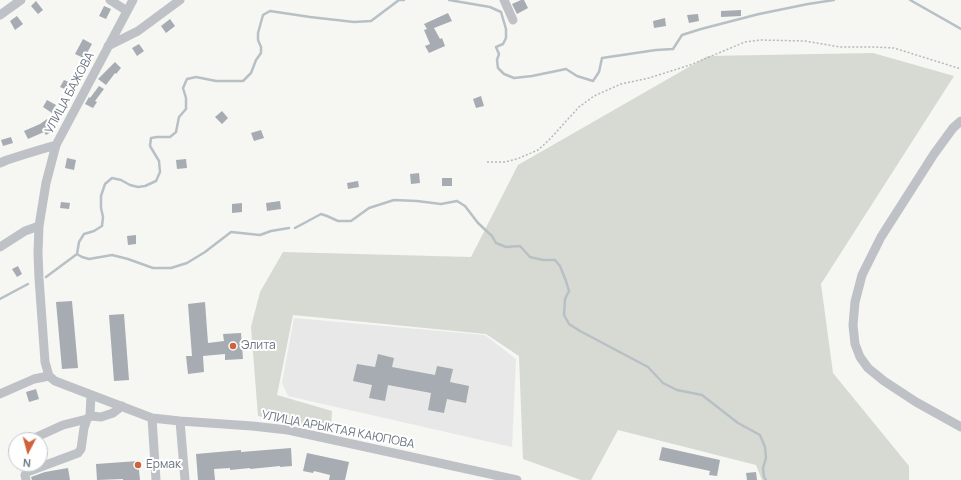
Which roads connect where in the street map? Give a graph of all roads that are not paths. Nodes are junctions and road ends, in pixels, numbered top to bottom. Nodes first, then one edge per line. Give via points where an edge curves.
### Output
1 (21, 0) edge
2 (110, 0) edge
3 (132, 0) edge
4 (180, 0) edge
5 (504, 0) edge
6 (127, 11) junction
7 (0, 15) edge
8 (513, 20) dead end
9 (108, 46) junction
10 (961, 122) edge
11 (56, 145) junction
12 (0, 164) edge
13 (39, 226) junction
14 (0, 248) edge
15 (49, 376) junction
16 (0, 394) edge
17 (91, 395) junction
18 (122, 406) junction
19 (88, 418) junction
20 (152, 418) junction
21 (180, 422) junction
22 (961, 427) edge
23 (46, 432) edge
24 (26, 480) edge
25 (156, 480) edge
26 (185, 480) edge
27 (517, 480) edge

1 - 7 street
2 - 6 street
3 - 6 street, УЛИЦА БАЖОВА
4 - 9 street via 138,31
5 - 8 street
6 - 9 street, УЛИЦА БАЖОВА
9 - 11 street, УЛИЦА БАЖОВА
10 - 22 street via 953,128 934,154 881,237 862,275 855,302 853,325 855,344 860,358 868,368 916,402
11 - 12 street, УЛИЦА БАЖОВА
11 - 13 street
13 - 14 street via 25,231
13 - 15 street via 39,278 45,362
15 - 16 street via 34,379
15 - 17 street, УЛИЦА АРЫКТАЯ КАЮПОВА via 55,381
17 - 18 street, УЛИЦА АРЫКТАЯ КАЮПОВА
17 - 19 street
18 - 19 street via 114,413
18 - 20 street, УЛИЦА АРЫКТАЯ КАЮПОВА
19 - 23 street via 63,424
19 - 24 street via 78,453 27,472
20 - 21 street, УЛИЦА АРЫКТАЯ КАЮПОВА
20 - 25 street
21 - 26 street
21 - 27 street, УЛИЦА АРЫКТАЯ КАЮПОВА via 288,430

